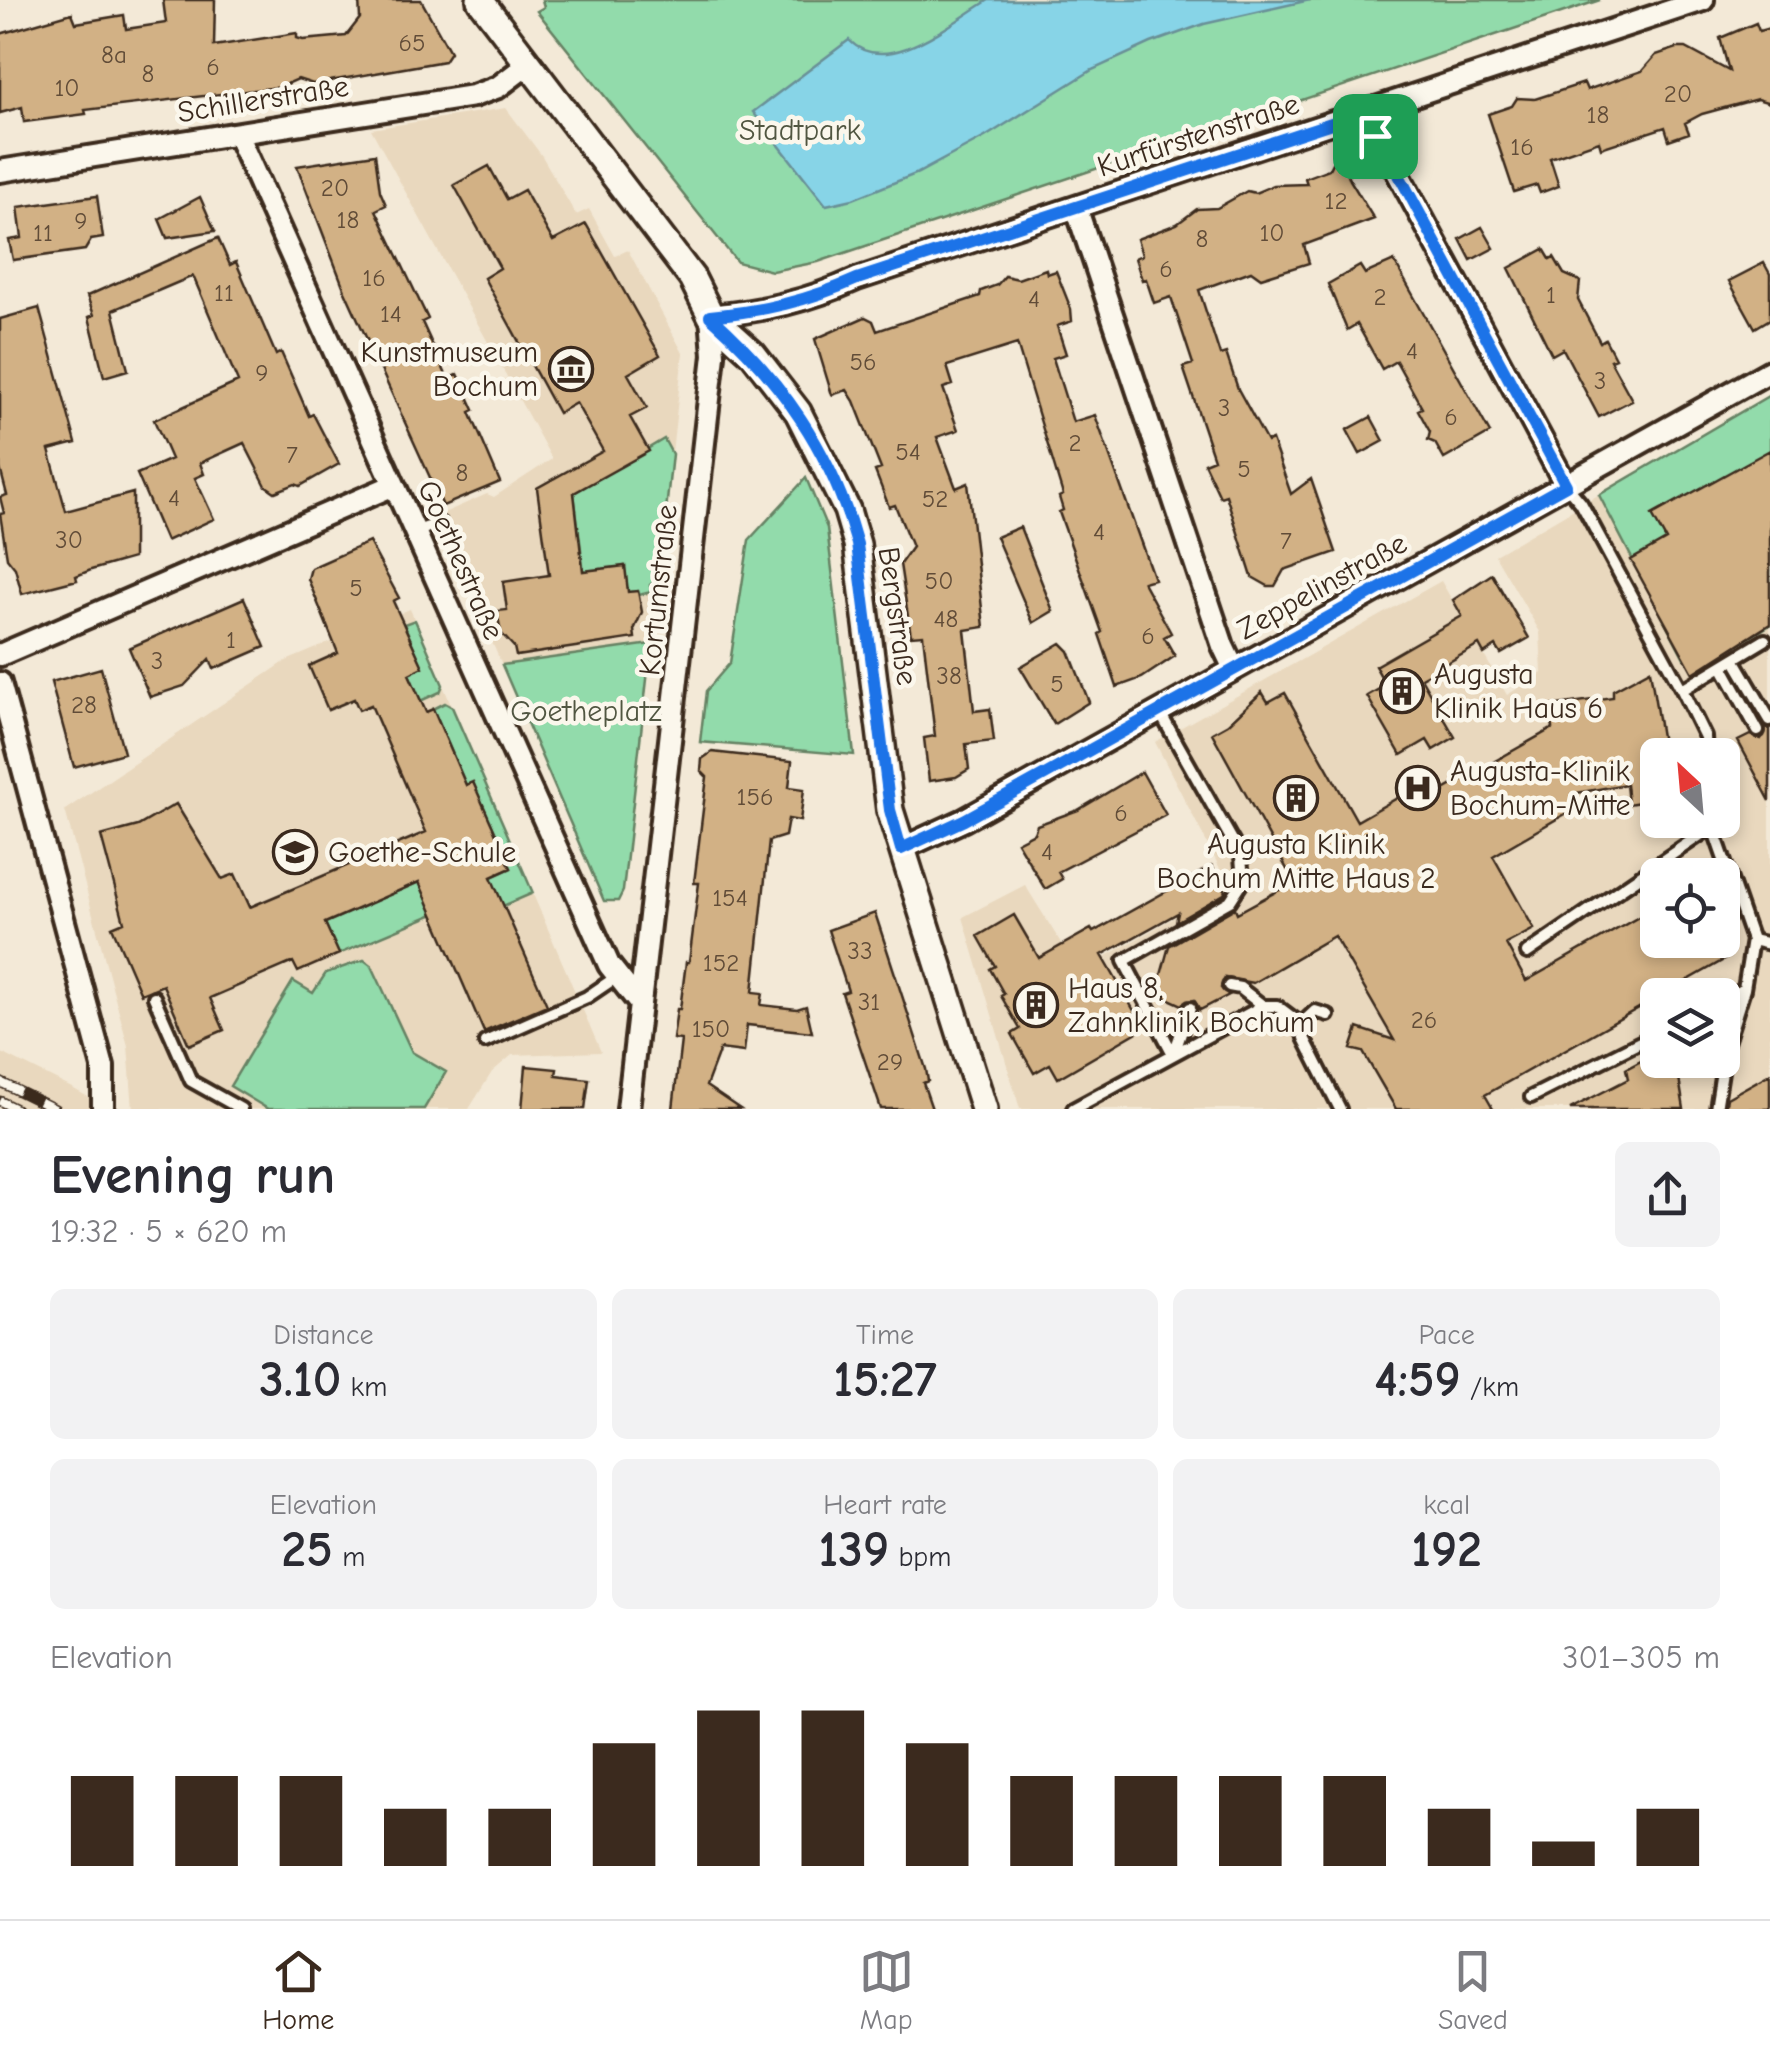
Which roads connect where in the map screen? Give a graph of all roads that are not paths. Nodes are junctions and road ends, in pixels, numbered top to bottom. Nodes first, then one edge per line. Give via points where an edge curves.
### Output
1 (480, 0) edge
2 (1703, 0) edge
3 (527, 65) junction
4 (1365, 112) junction
5 (237, 134) junction
6 (0, 171) edge
7 (1076, 207) junction
8 (710, 316) junction
9 (1770, 371) edge
10 (394, 485) junction
11 (1566, 485) junction
12 (440, 523) dead end
13 (417, 531) junction
14 (1765, 640) dead end
15 (0, 655) edge
16 (1734, 658) junction
17 (1722, 666) junction
18 (1234, 669) junction
19 (1682, 690) junction
20 (2, 696) edge
21 (1159, 711) junction
22 (1770, 720) edge
23 (1758, 730) dead end
24 (1705, 738) edge
25 (1691, 838) edge
26 (1717, 838) edge
27 (901, 849) junction
28 (1752, 940) junction
29 (1770, 944) edge
30 (1527, 954) dead end
31 (616, 978) junction
32 (1229, 986) dead end
33 (1744, 989) junction
34 (1740, 991) edge
35 (154, 997) dead end
36 (640, 1004) junction
37 (1263, 1006) junction
38 (1190, 1008) dead end
39 (1328, 1015) dead end
40 (1301, 1024) junction
41 (1308, 1041) junction
42 (484, 1042) dead end
43 (1640, 1042) edge
44 (1322, 1043) dead end
45 (1173, 1054) junction
46 (1532, 1097) dead end
47 (102, 1109) edge
48 (241, 1109) edge
49 (628, 1109) edge
50 (984, 1109) edge
51 (1073, 1109) edge
52 (1340, 1109) edge
53 (1716, 1109) edge

1 - 3 street, Bergstraße
2 - 4 street, Kurfürstenstraße
3 - 5 street, Schillerstraße via 473,96
3 - 8 street, Bergstraße via 692,278
4 - 7 street, Kurfürstenstraße
4 - 11 street
5 - 6 street, Schillerstraße
5 - 10 street, Goethestraße
7 - 8 street, Kurfürstenstraße via 814,298
7 - 18 street
8 - 27 street, Bergstraße via 753,354 798,412 848,510
8 - 36 street, Kortumstraße via 714,355
9 - 11 street, Zeppelinstraße
10 - 13 street, Goethestraße
10 - 15 street
11 - 18 street, Zeppelinstraße
11 - 19 lane
12 - 13 lane
13 - 31 street, Goethestraße
14 - 16 lane
16 - 17 lane
16 - 22 lane
17 - 19 lane
17 - 23 lane
18 - 21 street, Zeppelinstraße
19 - 24 lane
20 - 47 street via 104,1067
21 - 27 street, Zeppelinstraße
21 - 45 lane via 1242,856 1243,881 1230,901 1124,961
25 - 30 lane
26 - 28 lane
27 - 50 street, Bergstraße
28 - 29 lane
28 - 33 lane
31 - 36 street, Goethestraße
31 - 42 lane via 572,1005
32 - 37 lane
33 - 34 lane
33 - 53 lane
35 - 48 lane via 191,1082
36 - 49 street, Kortumstraße
37 - 40 lane via 1276,1006
37 - 45 lane
38 - 45 lane
39 - 40 lane via 1315,1012
40 - 41 lane
41 - 44 lane
41 - 52 lane
43 - 46 lane
45 - 51 lane

